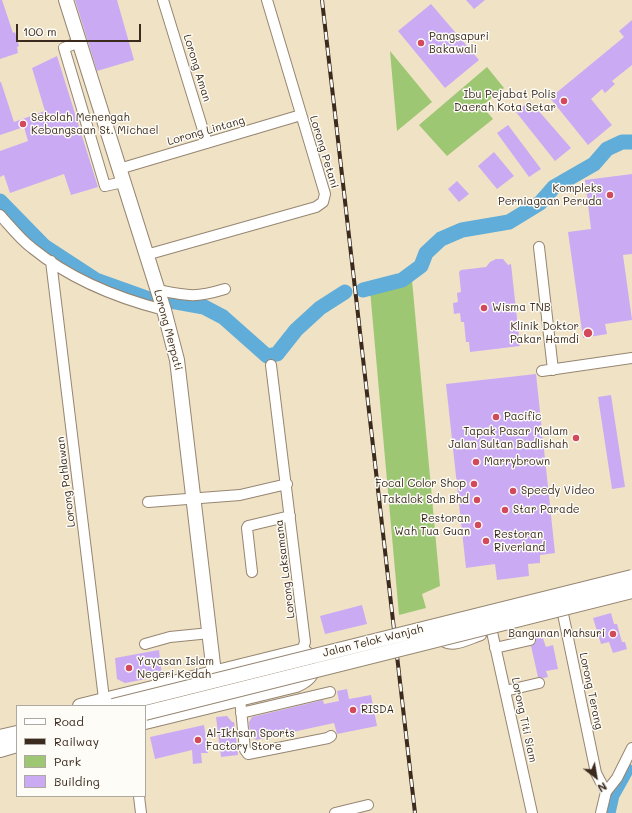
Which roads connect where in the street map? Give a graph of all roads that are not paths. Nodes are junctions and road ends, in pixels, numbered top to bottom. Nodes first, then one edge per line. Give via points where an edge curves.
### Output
1 (66, 0) edge
2 (163, 0) edge
3 (267, 0) edge
4 (79, 42) junction
5 (301, 115) junction
6 (207, 143) junction
7 (121, 175) junction
8 (0, 215) edge
9 (539, 247) dead end
10 (146, 255) junction
11 (52, 261) junction
12 (158, 290) junction
13 (225, 290) dead end
14 (164, 310) junction
15 (632, 358) edge
16 (271, 365) dead end
17 (553, 370) junction
18 (542, 371) dead end
19 (287, 484) junction
20 (194, 497) junction
21 (148, 502) dead end
22 (290, 516) junction
23 (632, 571) edge
24 (252, 572) dead end
25 (632, 577) edge
26 (632, 591) edge
27 (632, 596) edge
28 (563, 614) junction
29 (492, 632) junction
30 (210, 633) junction
31 (530, 640) dead end
32 (145, 644) dead end
33 (495, 648) junction
34 (302, 651) junction
35 (214, 673) junction
36 (539, 683) dead end
37 (505, 691) junction
38 (330, 692) dead end
39 (109, 702) edge
40 (87, 705) edge
41 (241, 706) junction
42 (146, 713) edge
43 (146, 722) edge
44 (331, 736) dead end
45 (632, 748) edge
46 (606, 792) junction
47 (139, 797) edge
48 (368, 805) dead end
49 (141, 813) edge
50 (335, 813) edge
51 (532, 813) edge
52 (601, 813) edge

1 - 4 main road, Lorong Merpati
2 - 6 street, Lorong Aman
3 - 5 street, Lorong Petani
4 - 7 main road, Lorong Merpati
4 - 7 street, Lorong Lintang via 64,48 105,186
5 - 6 street, Lorong Lintang
5 - 10 street, Lorong Petani via 325,194 323,202 316,207
6 - 7 street, Lorong Lintang
7 - 10 main road, Lorong Merpati
8 - 11 street via 32,248
9 - 17 street
10 - 12 main road, Lorong Merpati
11 - 14 street via 105,291 132,302
11 - 39 street, Lorong Pahlawan
12 - 13 street via 192,297
12 - 14 main road, Lorong Merpati
14 - 20 main road, Lorong Merpati via 178,360
15 - 17 street
16 - 19 street, Lorong Laksamana
17 - 18 street
19 - 20 street via 240,495
19 - 22 street, Lorong Laksamana
20 - 21 street
20 - 30 main road, Lorong Merpati
22 - 24 street via 248,526
22 - 34 street, Lorong Laksamana via 305,642
23 - 29 street via 478,610 443,621 437,630 439,639 446,644
25 - 39 main road, Jalan Telok Wanjah, bridge
26 - 42 main road, Jalan Telok Wanjah, bridge
27 - 28 street
28 - 29 street
28 - 46 street, Lorong Terang via 596,773
29 - 33 street, Lorong Titi Siam
30 - 32 street via 170,637
30 - 35 main road, Lorong Merpati
31 - 33 street
33 - 37 street, Lorong Titi Siam
34 - 35 main road
34 - 41 main road via 309,655 312,662 310,678 296,686
35 - 39 main road
36 - 37 street
37 - 51 street, Lorong Titi Siam
38 - 41 street
39 - 40 main road
41 - 43 main road
41 - 44 street via 248,754
45 - 46 street via 617,778
46 - 52 street
47 - 49 street
48 - 50 street

